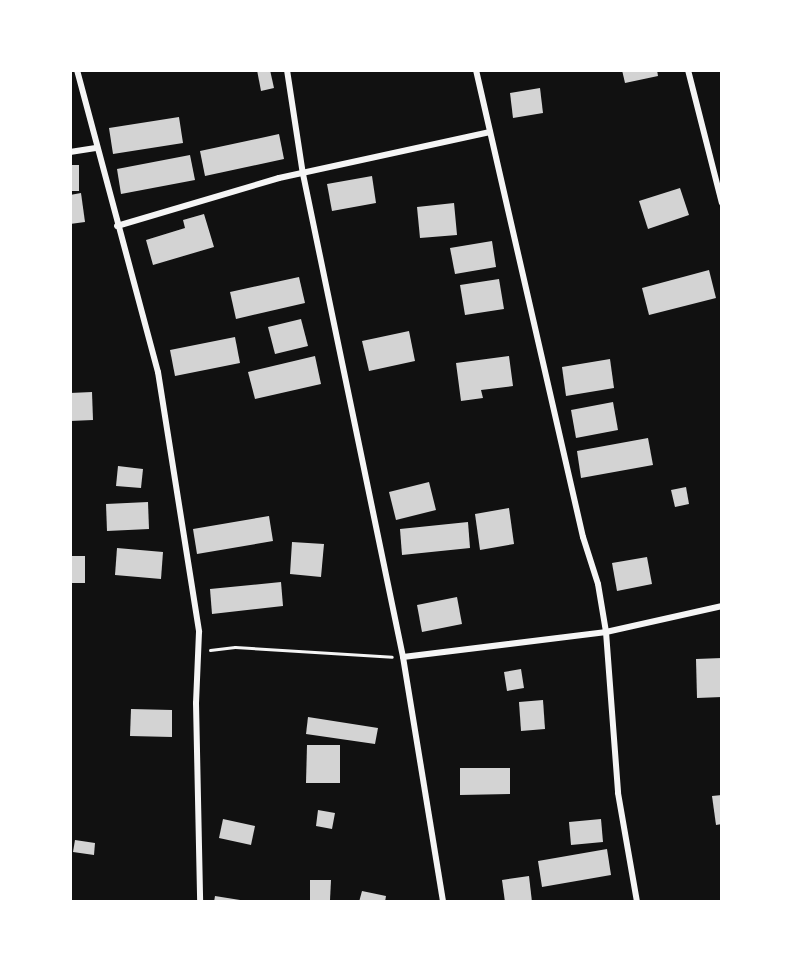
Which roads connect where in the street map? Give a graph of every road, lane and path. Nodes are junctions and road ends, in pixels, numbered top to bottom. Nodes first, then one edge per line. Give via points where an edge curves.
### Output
1 (77, 70) edge
2 (287, 70) edge
3 (476, 70) edge
4 (688, 70) edge
5 (490, 132) junction
6 (96, 148) junction
7 (70, 152) edge
8 (303, 174) junction
9 (722, 203) edge
10 (117, 226) junction
11 (722, 606) edge
12 (606, 632) junction
13 (198, 652) junction
14 (403, 657) junction
15 (200, 902) edge
16 (443, 902) edge
17 (638, 902) edge

1 - 6 street
2 - 8 street
3 - 5 street
4 - 9 street
5 - 8 street
5 - 12 street via 583,537 598,584
6 - 7 street
6 - 10 street
8 - 10 street
8 - 14 street
10 - 13 street via 158,372 198,620
11 - 12 street
12 - 14 street
12 - 17 street via 618,793
13 - 14 path via 235,647
13 - 15 street
14 - 16 street

